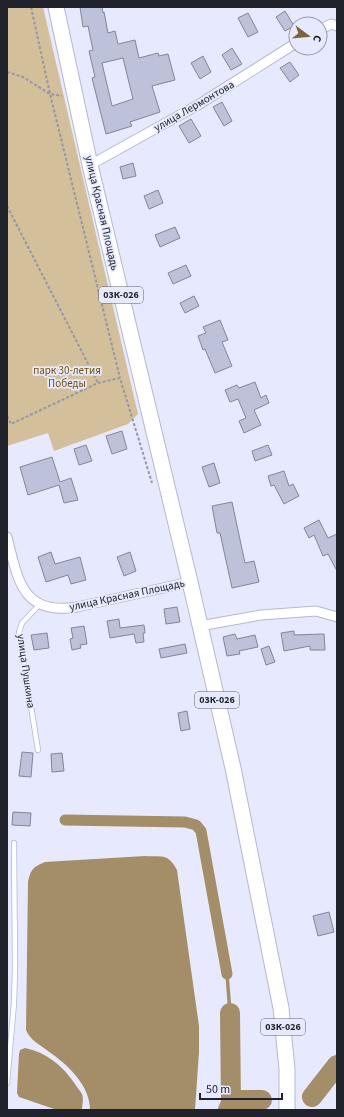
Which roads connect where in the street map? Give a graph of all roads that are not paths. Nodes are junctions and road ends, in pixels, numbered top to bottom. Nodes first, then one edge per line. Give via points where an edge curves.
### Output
1 (56, 7) edge
2 (288, 48) edge
3 (90, 165) junction
4 (7, 537) edge
5 (190, 582) junction
6 (40, 604) junction
7 (337, 616) edge
8 (200, 626) junction
9 (38, 750) dead end
10 (14, 843) dead end
11 (7, 1083) edge
12 (287, 1110) edge

1 - 3 main road, улица Красная Площадь / 03К-026
2 - 3 street, улица Лермонтова via 198,104
3 - 5 main road, улица Красная Площадь / 03К-026
4 - 6 street via 22,586 28,596
5 - 6 street, улица Красная Площадь via 65,609
5 - 8 main road, улица Красная Площадь / 03К-026
6 - 9 lane, улица Пушкина via 22,623 19,632
7 - 8 street via 316,611 261,615
8 - 12 main road, улица Красная Площадь / 03К-026 via 233,768 281,1008 287,1069
10 - 11 lane via 14,1003

